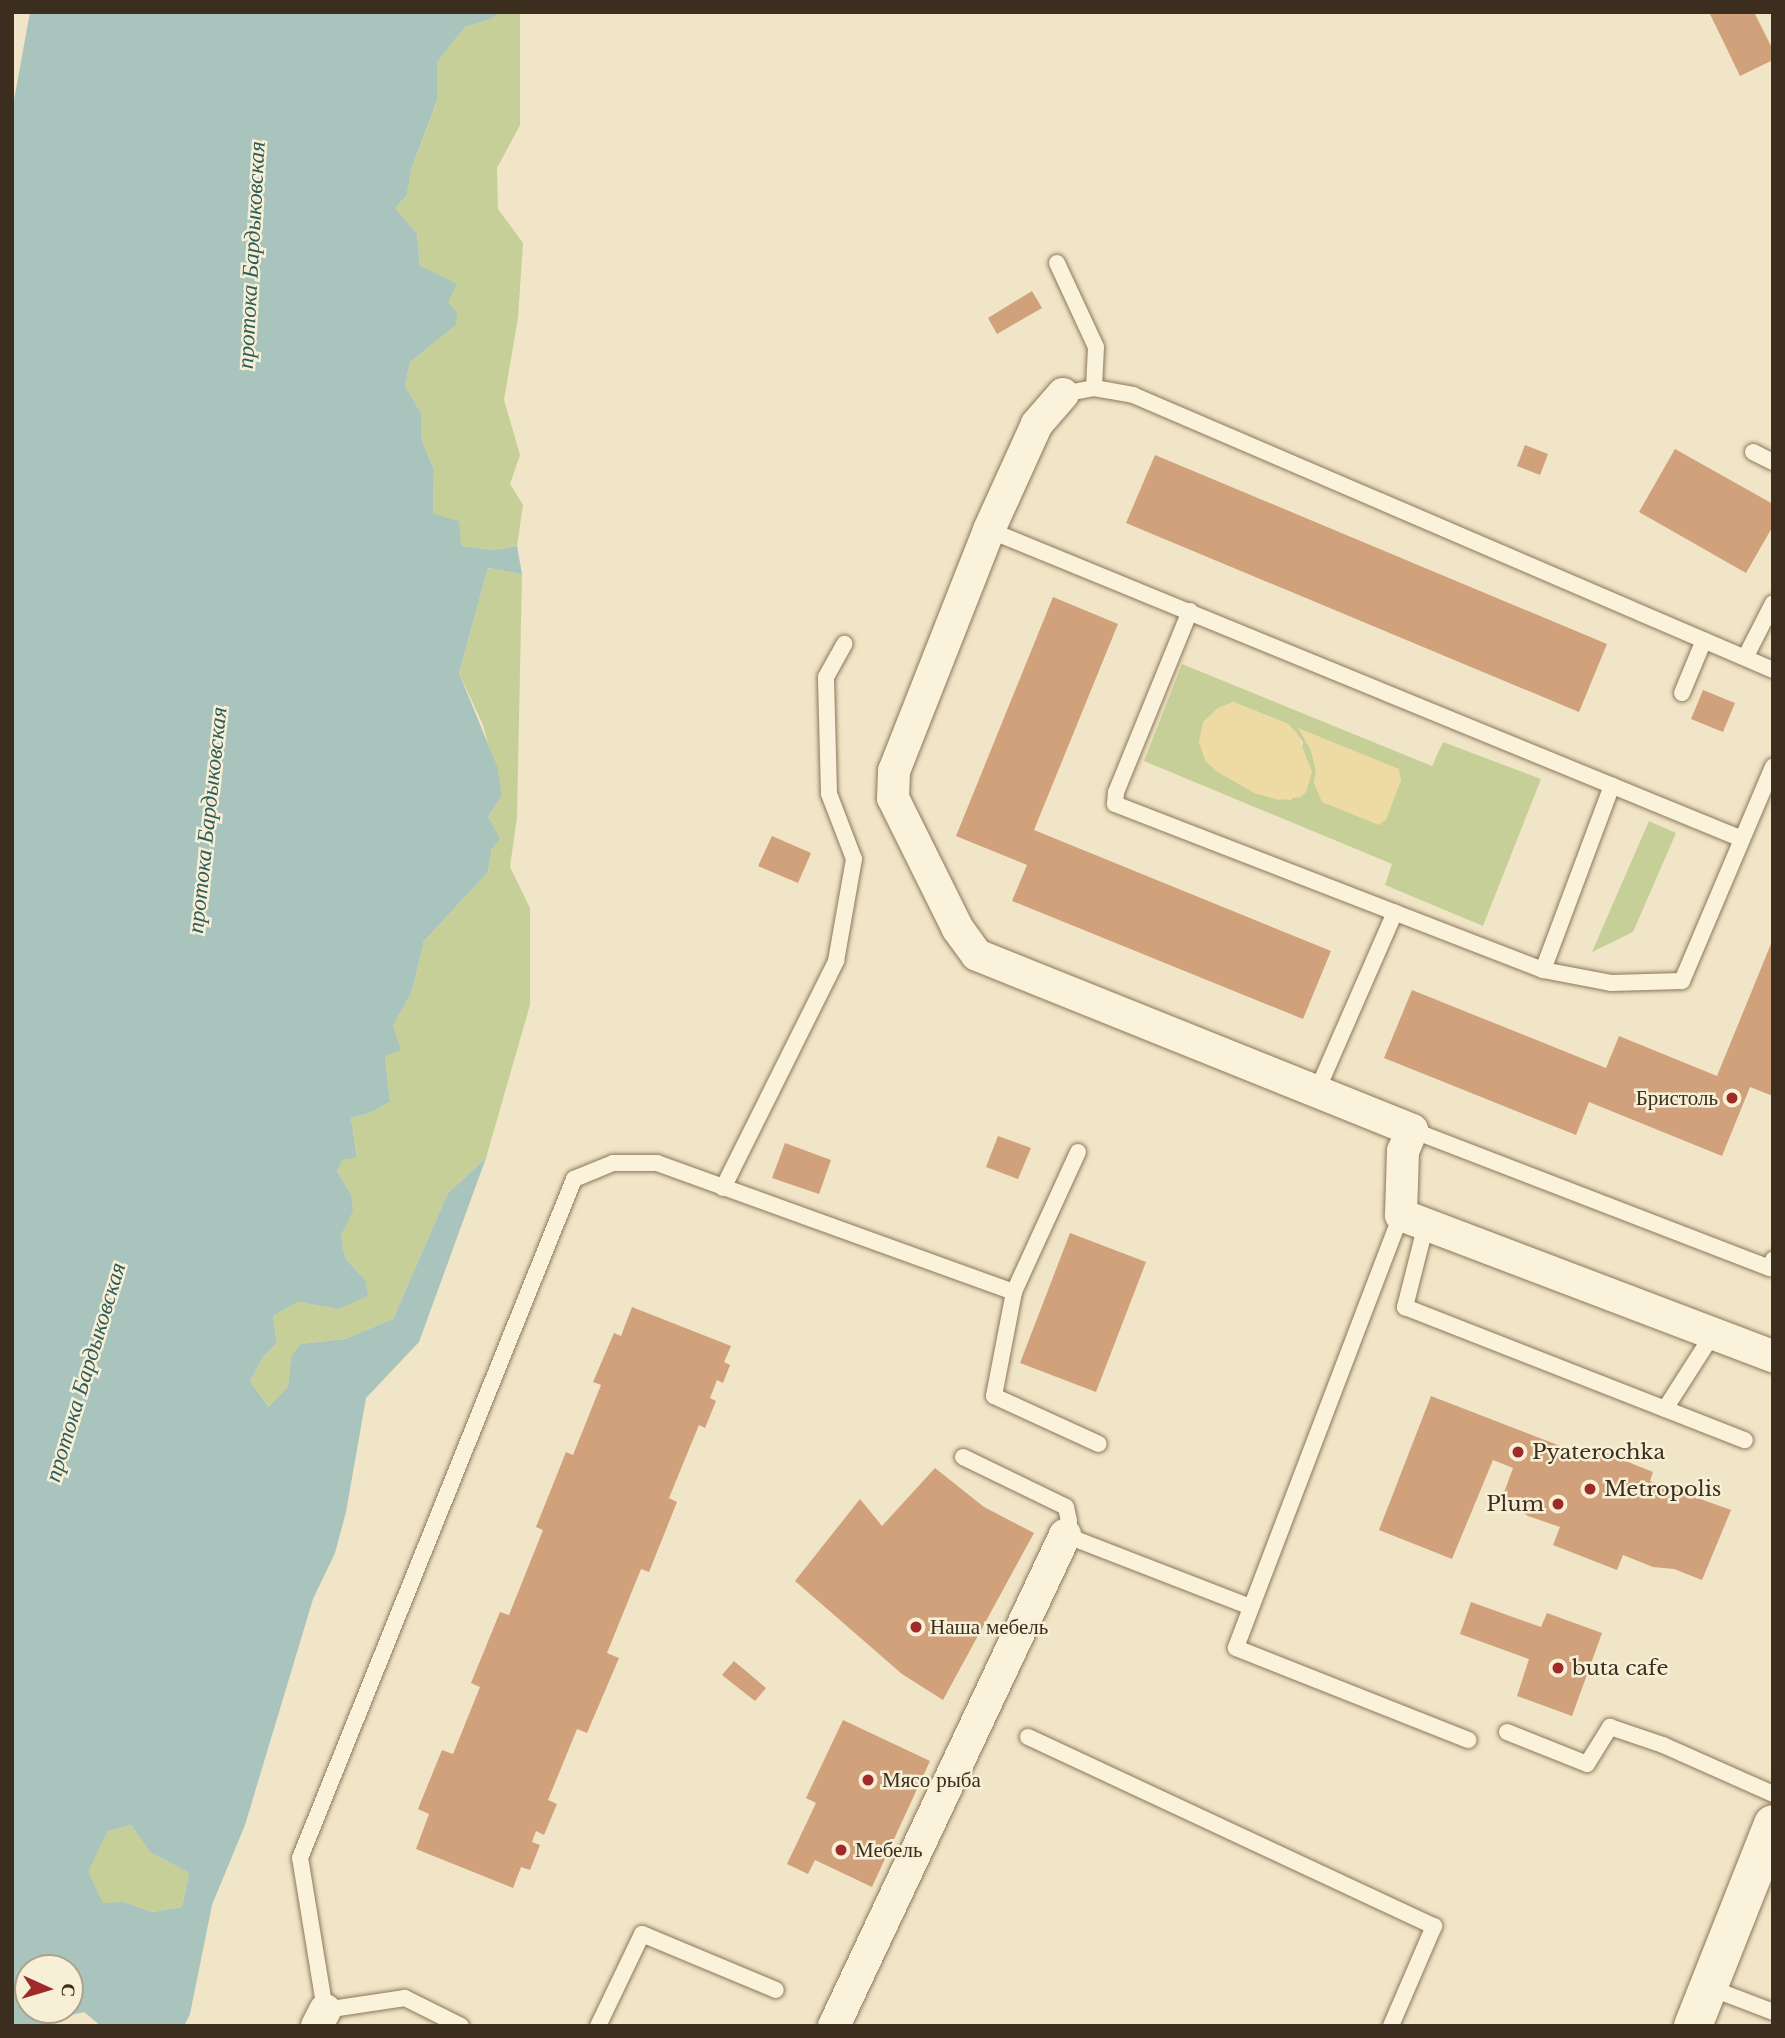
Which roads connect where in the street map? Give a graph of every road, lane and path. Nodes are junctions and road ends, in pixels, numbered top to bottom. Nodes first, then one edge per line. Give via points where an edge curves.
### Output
1 (1057, 263) dead end
2 (1094, 388) junction
3 (1063, 394) joint
4 (1753, 452) dead end
5 (1773, 462) edge
6 (989, 530) junction
7 (1773, 603) edge
8 (1190, 611) junction
9 (1704, 640) junction
10 (844, 644) dead end
11 (1745, 656) junction
12 (1773, 670) edge
13 (1682, 693) dead end
14 (1773, 767) edge
15 (1612, 785) junction
16 (1742, 839) junction
17 (1395, 912) junction
18 (1543, 970) junction
19 (1316, 1093) junction
20 (1412, 1130) junction
21 (1078, 1152) dead end
22 (723, 1188) junction
23 (1414, 1220) junction
24 (1773, 1260) edge
25 (1014, 1292) junction
26 (1713, 1334) junction
27 (1773, 1356) edge
28 (1665, 1409) junction
29 (1745, 1440) dead end
30 (1099, 1444) dead end
31 (963, 1457) dead end
32 (1065, 1535) junction
33 (1251, 1607) junction
34 (1507, 1732) dead end
35 (1028, 1737) dead end
36 (1468, 1740) dead end
37 (1773, 1794) edge
38 (1773, 1824) edge
39 (1708, 1987) junction
40 (776, 1990) dead end
41 (1773, 2012) edge
42 (321, 2018) edge
43 (461, 2026) edge
44 (598, 2026) edge
45 (834, 2026) edge
46 (1391, 2026) edge
47 (1693, 2026) edge

1 - 2 lane via 1096,348
2 - 3 lane
2 - 9 lane via 1133,395
3 - 6 street via 1037,424
4 - 5 lane
6 - 8 lane
6 - 19 street via 894,771 894,798 958,929 976,955
7 - 11 lane
8 - 15 lane
8 - 17 lane via 1115,804
9 - 11 lane
9 - 13 lane
10 - 22 lane via 827,677 829,794 854,859 836,961
11 - 12 lane
14 - 16 lane
15 - 16 lane
15 - 18 lane
16 - 18 lane via 1682,981 1611,983
17 - 18 lane
17 - 19 lane
19 - 20 street
20 - 23 street via 1403,1151
20 - 24 lane via 1770,1268
21 - 25 lane
22 - 25 lane
22 - 42 lane via 657,1163 613,1163 574,1179 300,1858
23 - 26 street
23 - 28 lane via 1405,1307
23 - 33 lane
25 - 30 lane via 994,1396
26 - 27 street
26 - 28 lane
28 - 29 lane
31 - 32 lane via 1066,1507
32 - 33 lane
32 - 45 street
33 - 36 lane via 1236,1648
34 - 37 lane via 1587,1764 1610,1727 1663,1745
35 - 46 lane via 1434,1926
38 - 39 main road
39 - 41 lane
39 - 47 main road
40 - 44 lane via 642,1934
42 - 43 lane via 405,1998

